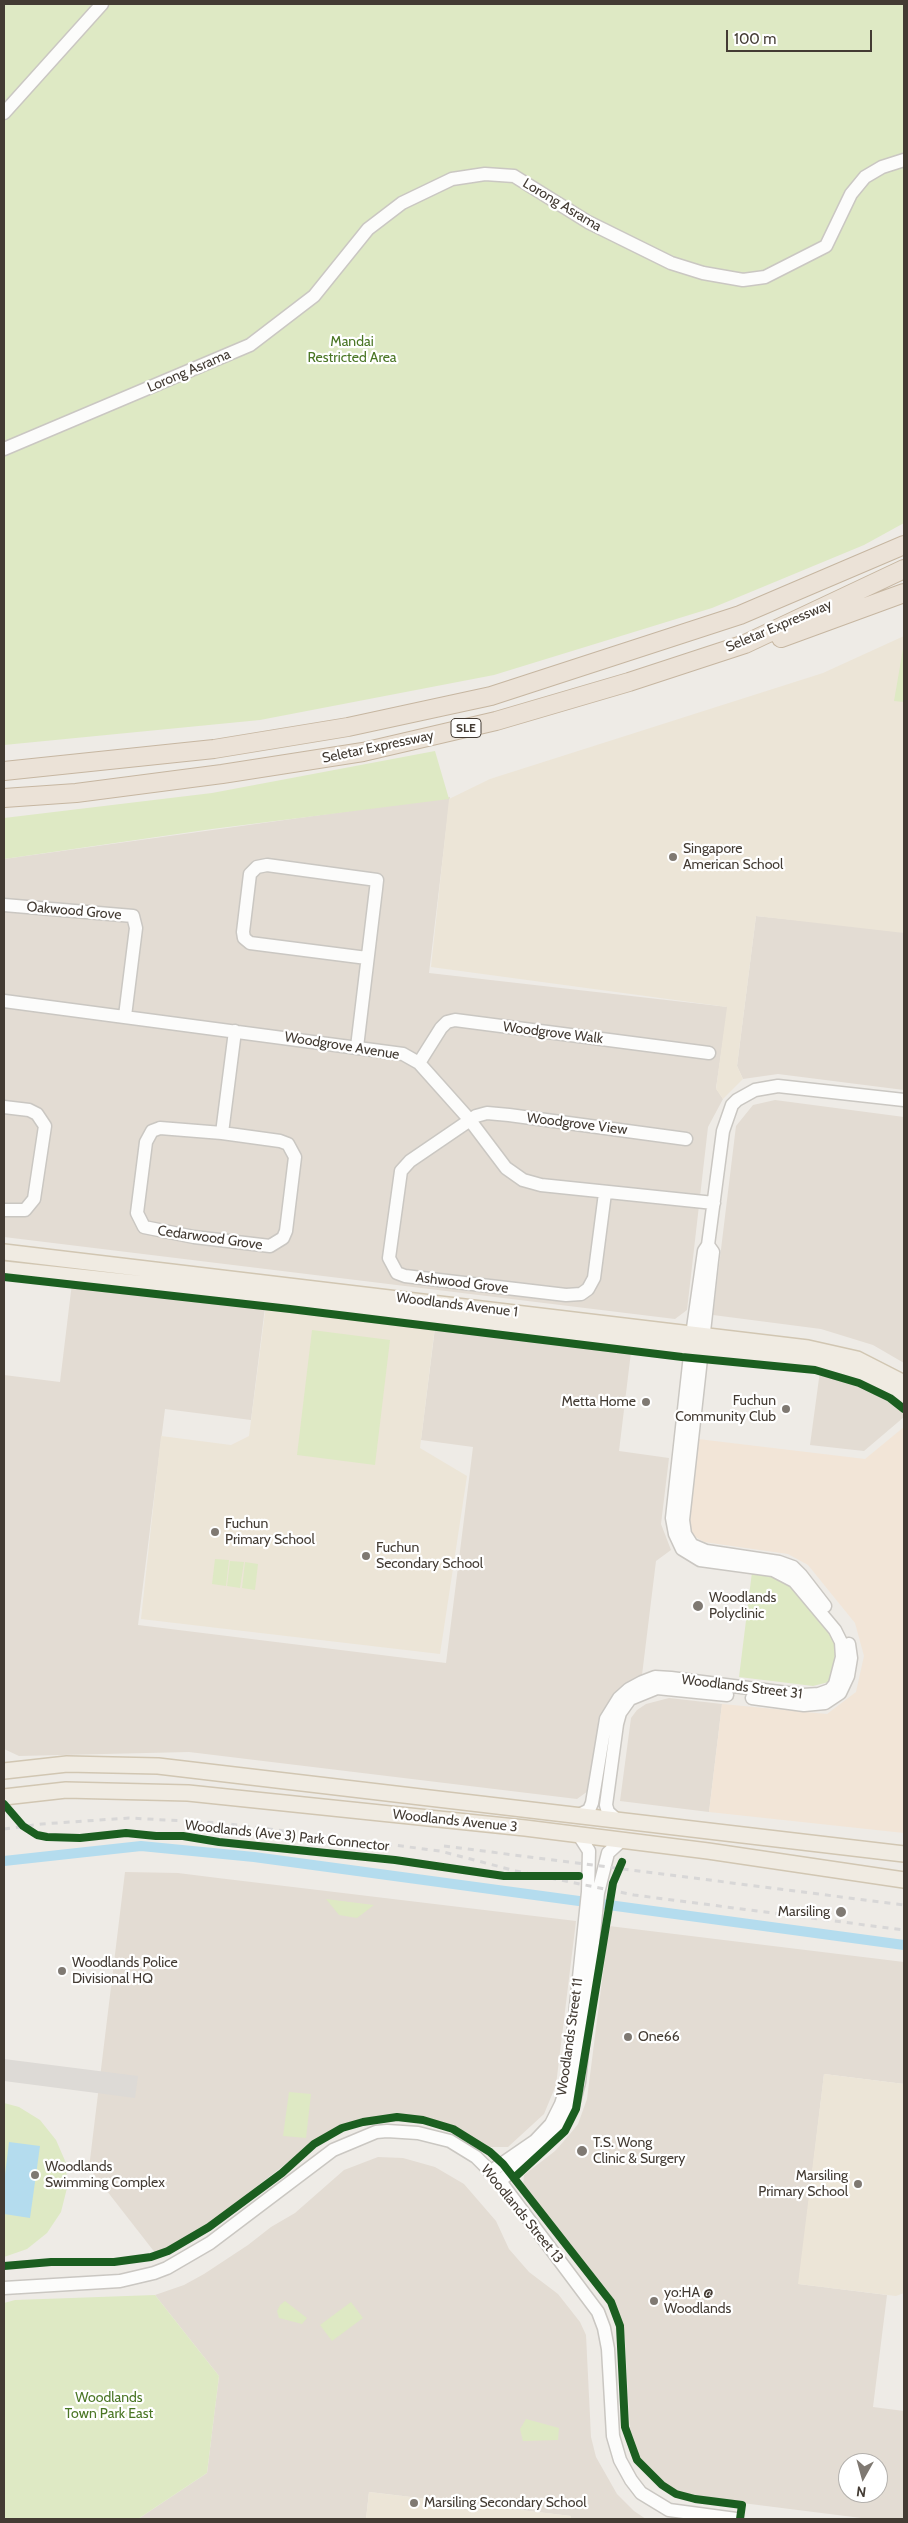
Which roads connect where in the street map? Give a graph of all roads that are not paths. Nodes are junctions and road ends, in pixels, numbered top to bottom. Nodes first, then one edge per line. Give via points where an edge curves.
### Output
1 (102, 4) edge
2 (4, 113) edge
3 (904, 160) edge
4 (4, 449) edge
5 (904, 545) edge
6 (904, 569) edge
7 (904, 592) edge
8 (744, 644) junction
9 (4, 771) edge
10 (4, 798) edge
11 (4, 905) edge
12 (368, 958) junction
13 (4, 1001) edge
14 (125, 1016) junction
15 (235, 1031) junction
16 (357, 1047) junction
17 (709, 1053) dead end
18 (419, 1063) junction
19 (904, 1100) edge
20 (4, 1107) edge
21 (469, 1119) junction
22 (222, 1133) junction
23 (686, 1138) dead end
24 (605, 1193) junction
25 (714, 1204) junction
26 (4, 1210) edge
27 (4, 1252) edge
28 (4, 1269) edge
29 (697, 1341) junction
30 (904, 1383) edge
31 (904, 1398) edge
32 (4, 1771) edge
33 (7, 1798) edge
34 (581, 1814) junction
35 (616, 1819) junction
36 (580, 1837) junction
37 (621, 1841) junction
38 (904, 1854) edge
39 (904, 1880) edge
40 (593, 1892) junction
41 (590, 1922) junction
42 (490, 2172) junction
43 (500, 2182) junction
44 (4, 2288) edge
45 (736, 2519) edge

1 - 2 street
3 - 4 street, Lorong Asrama via 865,177 851,194 826,246 765,277 743,280 670,263 588,222 514,176 485,174 452,179 402,203 368,229 314,296 250,345
5 - 9 highway, Seletar Expressway / SLE via 740,615 491,696 348,727 214,749
6 - 8 highway, Seletar Expressway / SLE
7 - 8 highway via 782,638
8 - 10 highway, Seletar Expressway / SLE via 496,721 363,752 76,793
11 - 14 street, Oakwood Grove via 133,916 136,928
12 - 12 street via 250,943 243,932 250,874 257,867 267,865 377,880
12 - 16 street
13 - 14 street, Woodgrove Avenue
14 - 15 street, Woodgrove Avenue
15 - 16 street, Woodgrove Avenue
15 - 22 street
16 - 18 street, Woodgrove Avenue via 403,1054
17 - 18 street, Woodgrove Walk via 454,1020 441,1028
18 - 21 street, Woodgrove Avenue
19 - 25 street via 792,1086 764,1087 747,1093 732,1105 725,1120
20 - 26 street via 29,1110 37,1114 45,1126 34,1199 25,1210
21 - 23 street, Woodgrove View via 487,1113
21 - 24 street, Woodgrove Avenue via 512,1175 532,1184
21 - 24 street, Ashwood Grove via 401,1171 389,1258 397,1273 557,1294 581,1294 594,1278
22 - 22 street, Cedarwood Grove via 280,1141 292,1150 295,1157 286,1231 283,1238 270,1246 150,1230 139,1222 137,1214 146,1142 152,1131 160,1128
24 - 25 street, Woodgrove Avenue
25 - 29 street via 708,1246 713,1252
27 - 29 main road, Woodlands Avenue 1
28 - 29 main road, Woodlands Avenue 1
29 - 30 main road, Woodlands Avenue 1 via 830,1351 874,1367
29 - 31 main road, Woodlands Avenue 1 via 829,1366 877,1383
29 - 34 street, Woodlands Street 31 via 672,1518 679,1545 700,1560 773,1570 794,1581 835,1630 841,1642 838,1676 830,1690 804,1695 671,1678 642,1682 619,1698 606,1719 592,1803 589,1810
29 - 35 street, Woodlands Street 31 via 683,1520 687,1539 706,1551 779,1562 797,1570 841,1627 850,1650 850,1667 840,1692 825,1703 815,1705 672,1688 649,1689 630,1699 620,1712 617,1724 606,1805
32 - 34 main road, Woodlands Avenue 3 via 67,1764 145,1765
33 - 36 main road, Woodlands Avenue 3 via 66,1790 188,1793 515,1827
34 - 35 main road, Woodlands Avenue 3
35 - 38 main road, Woodlands Avenue 3
36 - 37 main road, Woodlands Avenue 3
36 - 40 street, Woodlands Street 11 via 590,1851
37 - 39 main road, Woodlands Avenue 3
37 - 40 street, Woodlands Street 11 via 608,1853
40 - 41 street, Woodlands Street 11
41 - 42 street, Woodlands Street 11 via 568,2082 561,2104 551,2124 535,2141
41 - 43 street, Woodlands Street 11 via 579,2082 573,2105 561,2129
42 - 43 street, Woodlands Street 13
42 - 44 street, Woodlands Street 13 via 476,2157 450,2141 404,2131 376,2132 333,2150 316,2161 210,2243 167,2268 120,2281
43 - 45 street, Woodlands Street 13 via 601,2320 608,2349 612,2436 630,2480 641,2493 669,2510

